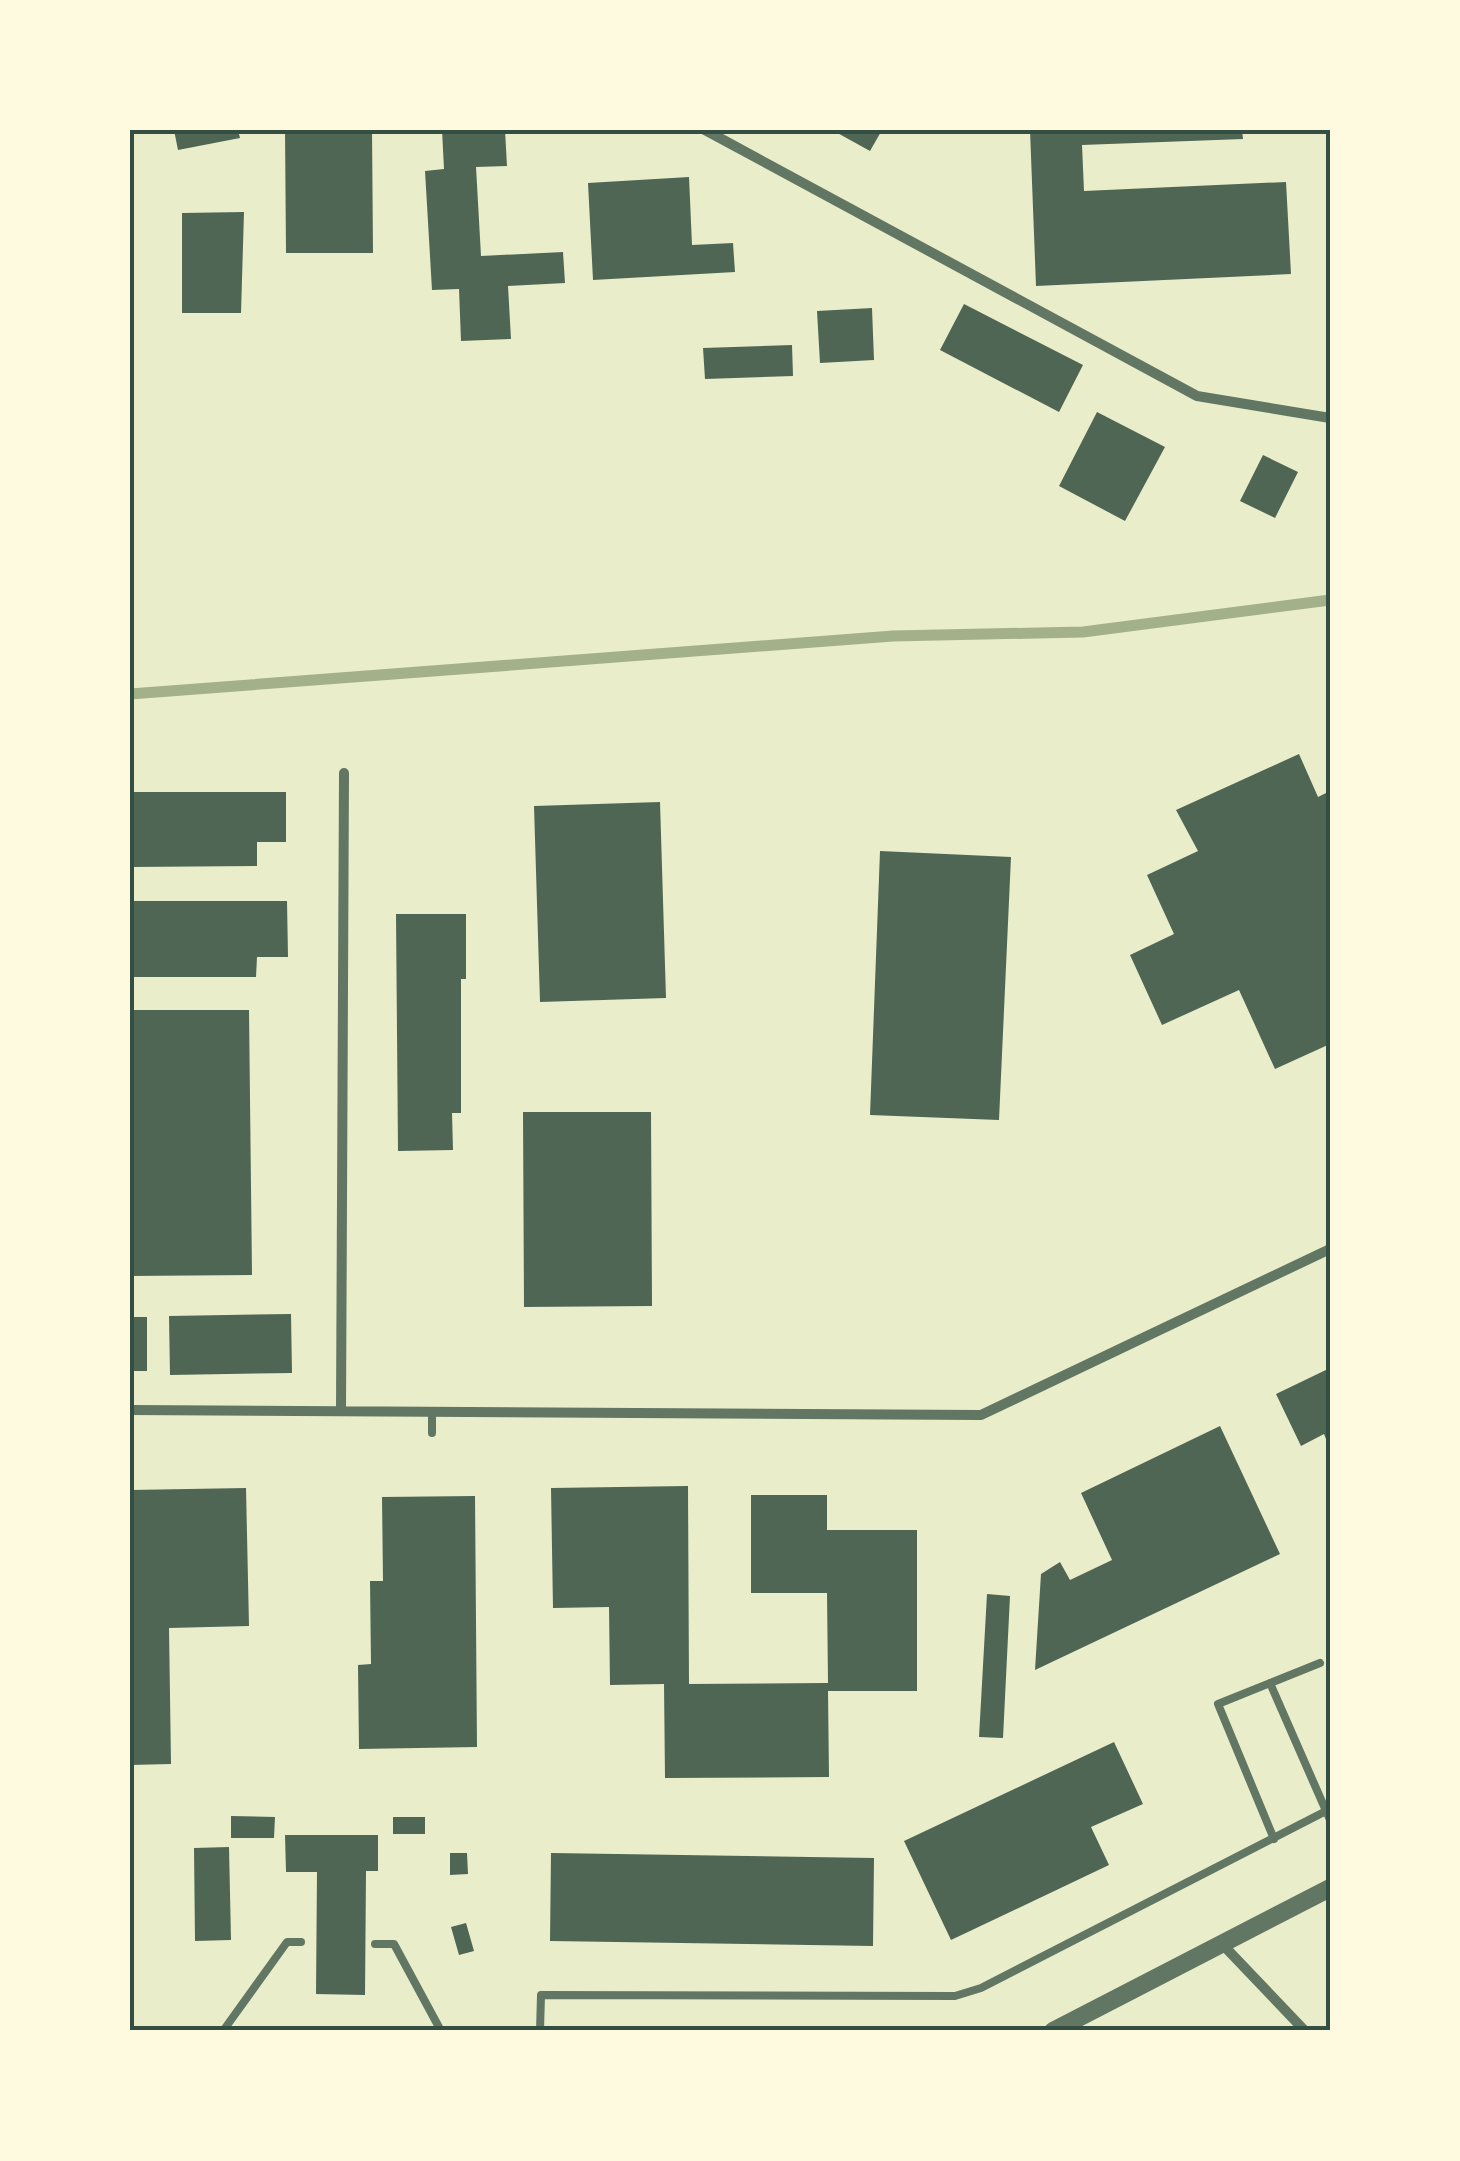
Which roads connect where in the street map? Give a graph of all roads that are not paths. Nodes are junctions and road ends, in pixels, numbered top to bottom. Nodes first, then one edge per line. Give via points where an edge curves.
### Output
1 (706, 130) edge
2 (1330, 418) edge
3 (344, 774) dead end
4 (1330, 1250) edge
5 (130, 1410) edge
6 (341, 1411) junction
7 (432, 1412) junction
8 (432, 1433) dead end
9 (1320, 1663) dead end
10 (1270, 1683) junction
11 (1329, 1814) edge
12 (1274, 1838) junction
13 (1330, 1888) edge
14 (300, 1942) dead end
15 (375, 1944) dead end
16 (1224, 1946) junction
17 (223, 2031) edge
18 (441, 2031) edge
19 (540, 2031) edge
20 (1052, 2031) edge
21 (1305, 2031) edge

1 - 2 street via 1197,396
3 - 6 street
4 - 7 street via 981,1415
5 - 6 street
6 - 7 street
7 - 8 lane
9 - 10 lane
10 - 11 lane
10 - 12 lane via 1218,1704
11 - 12 lane
12 - 19 lane via 955,1996 542,1994
13 - 16 street
14 - 17 lane via 287,1942
15 - 18 lane via 394,1944
16 - 20 street
16 - 21 street

